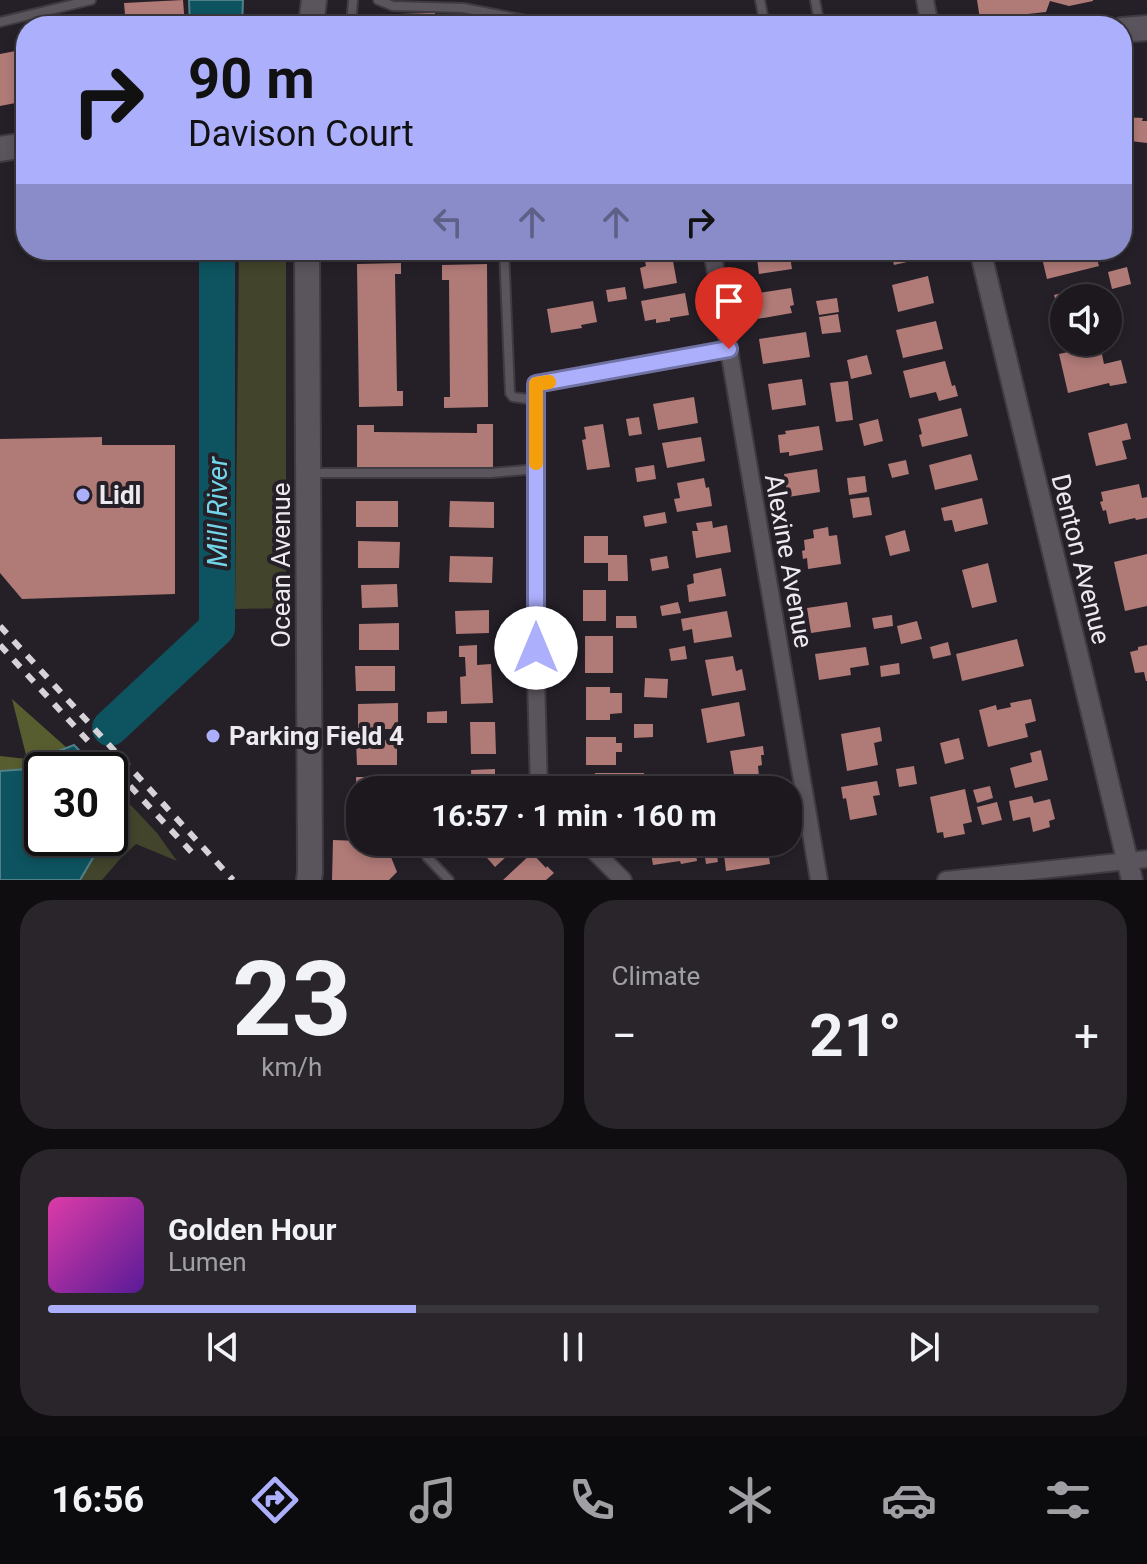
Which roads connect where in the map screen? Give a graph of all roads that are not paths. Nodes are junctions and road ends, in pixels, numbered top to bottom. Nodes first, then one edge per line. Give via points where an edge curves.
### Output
1 (91, 0) edge
2 (378, 0) edge
3 (25, 16) edge
4 (505, 16) edge
5 (307, 260) edge
6 (504, 260) edge
7 (714, 260) edge
8 (983, 260) edge
9 (729, 349) junction
10 (536, 400) junction
11 (536, 469) junction
12 (308, 473) junction
13 (539, 776) edge
14 (599, 856) edge
15 (427, 857) dead end
16 (1136, 867) edge
17 (309, 880) edge
18 (449, 880) edge
19 (623, 880) edge
20 (819, 880) edge
21 (946, 880) edge

1 - 3 lane
2 - 4 lane via 393,6 463,8
5 - 12 main road, Ocean Avenue
6 - 10 lane via 510,393
7 - 9 street, Alexine Avenue
8 - 16 street, Denton Avenue
9 - 10 street via 536,384
9 - 20 street, Alexine Avenue
10 - 11 street
11 - 12 lane
11 - 13 street
12 - 17 main road, Ocean Avenue
14 - 19 street
15 - 18 lane
16 - 21 street

